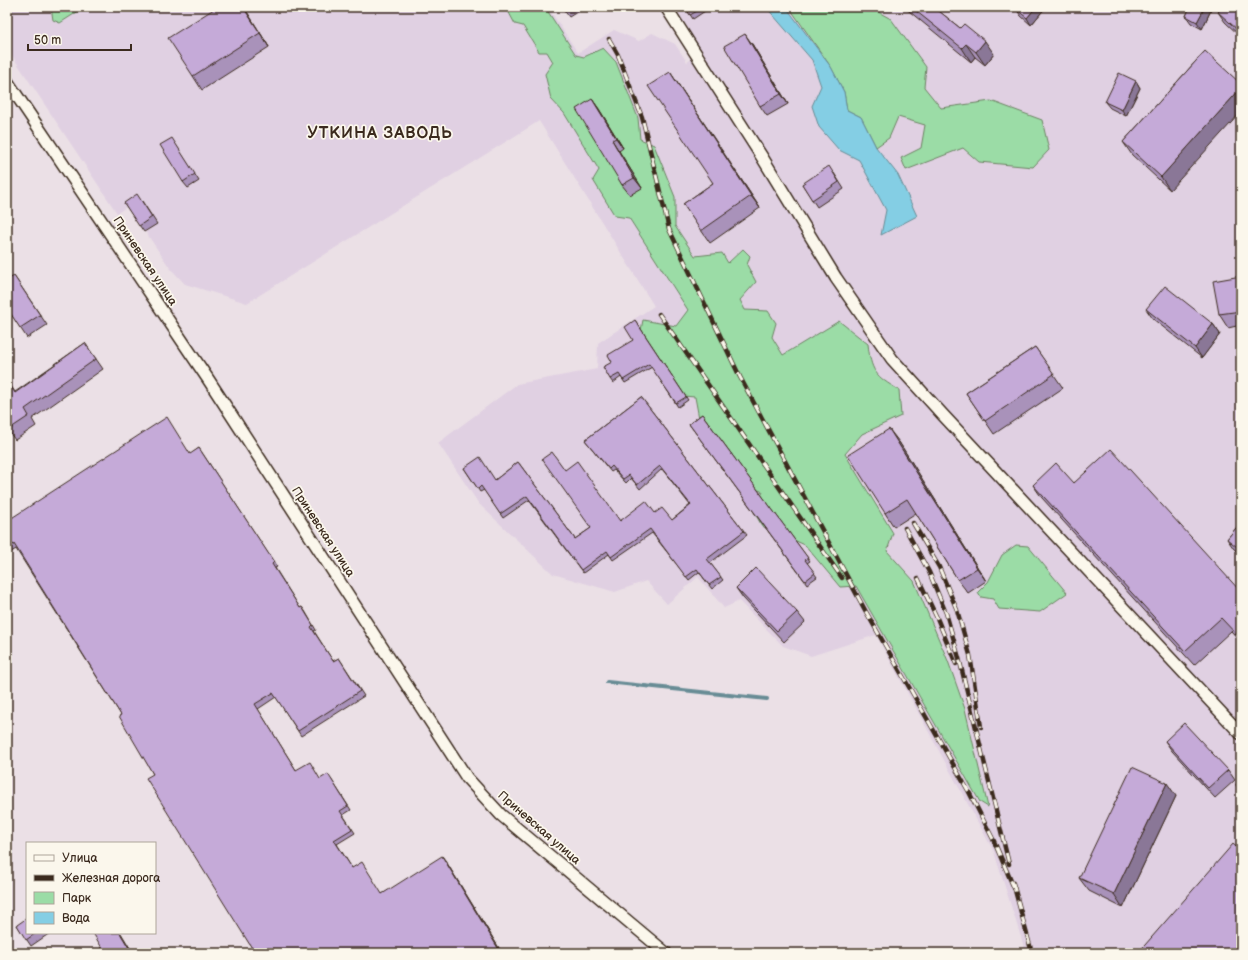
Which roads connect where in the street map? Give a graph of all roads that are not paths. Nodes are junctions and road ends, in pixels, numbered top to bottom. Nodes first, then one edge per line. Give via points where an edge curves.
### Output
1 (666, 7) edge
2 (7, 81) edge
3 (1241, 734) edge
4 (666, 953) edge

1 - 3 street via 836,278 892,359
2 - 4 street, Приневская улица via 208,379 467,778 501,816

